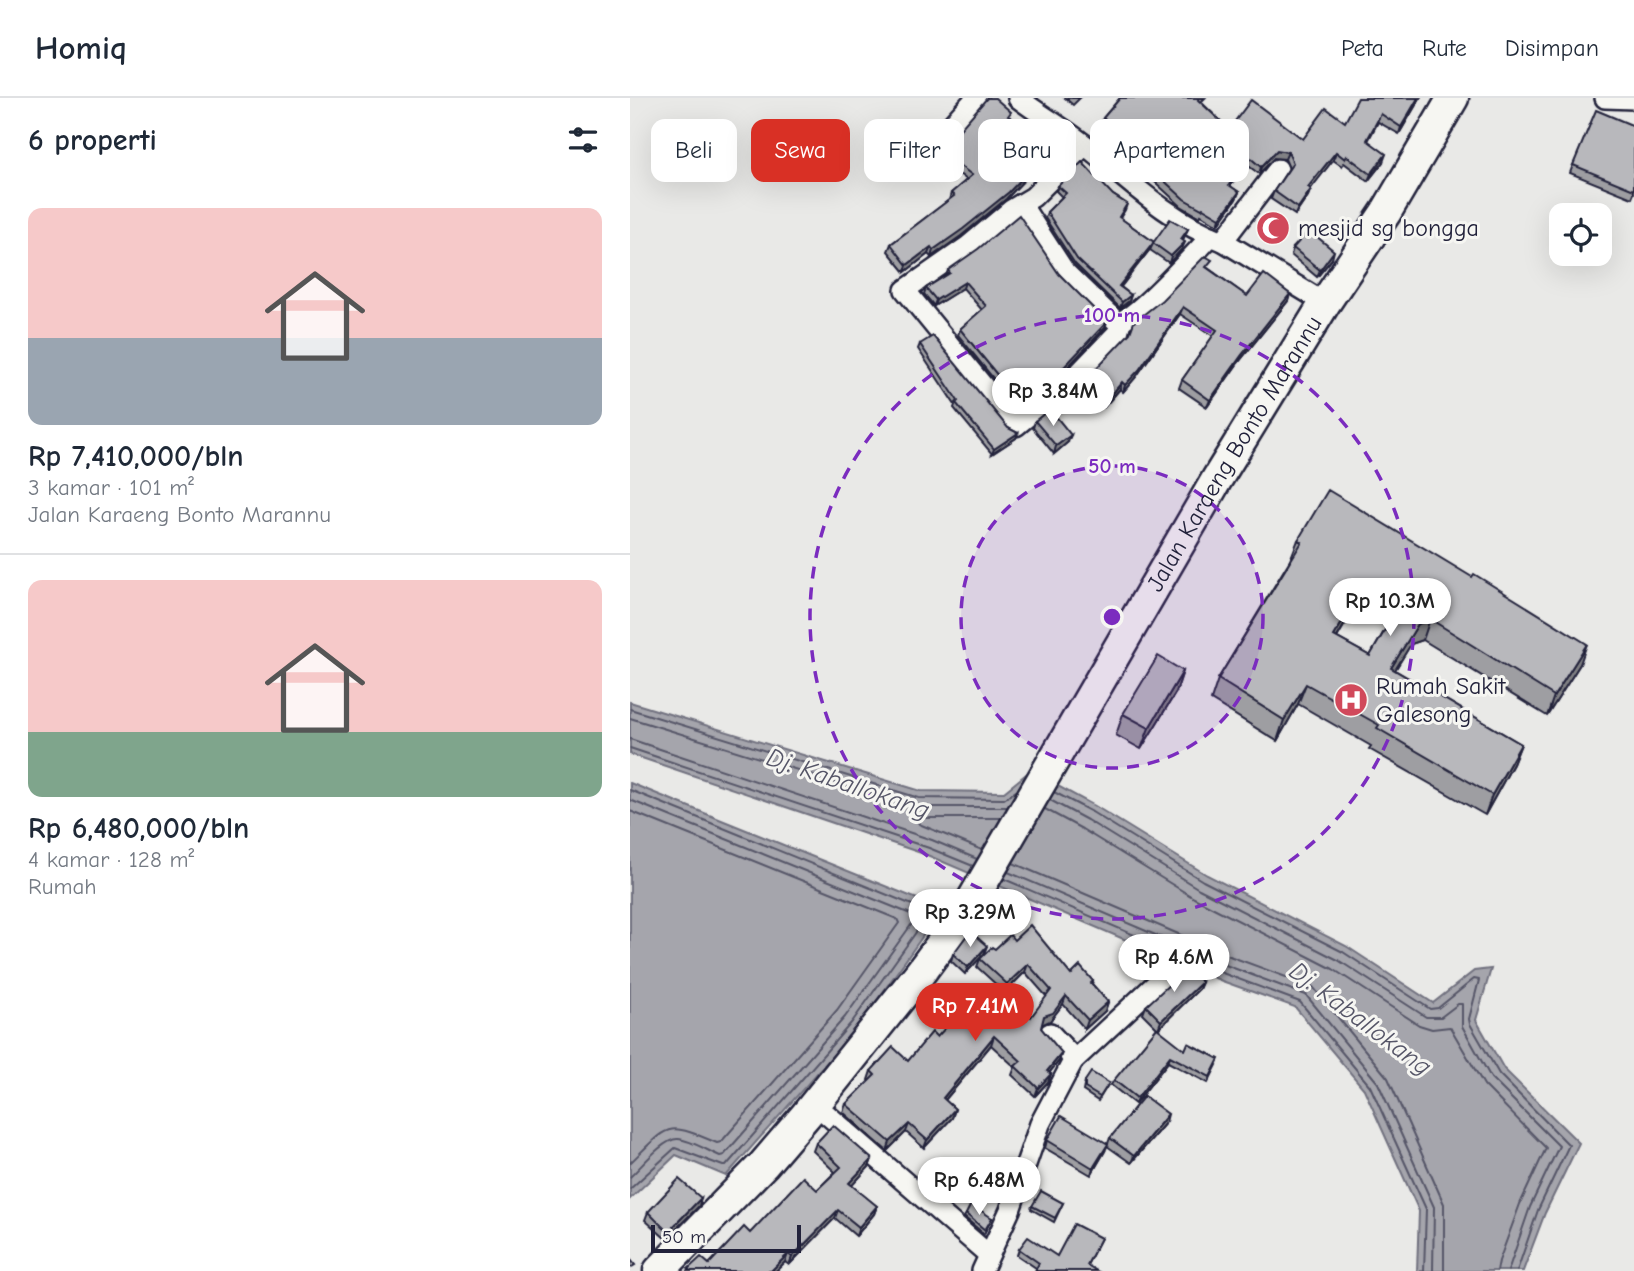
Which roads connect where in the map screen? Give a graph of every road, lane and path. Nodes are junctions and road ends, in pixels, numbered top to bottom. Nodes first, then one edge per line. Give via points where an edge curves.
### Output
1 (976, 98) edge
2 (1018, 98) edge
3 (1453, 98) edge
4 (1605, 98) edge
5 (1634, 99) edge
6 (957, 119) edge
7 (1085, 145) junction
8 (1278, 169) dead end
9 (1021, 204) junction
10 (1217, 238) junction
11 (1325, 303) junction
12 (1121, 322) junction
13 (1161, 979) dead end
14 (1050, 1033) dead end
15 (1073, 1060) junction
16 (815, 1104) junction
17 (986, 1263) edge
18 (659, 1271) edge

1 - 6 street
2 - 7 street
3 - 11 main road, Jalan Karaeng Bonto Marannu
4 - 5 street
7 - 9 street
7 - 10 street via 1161,206
8 - 10 street
9 - 12 street via 1065,272
9 - 12 street via 905,290 1016,426 1071,381 1118,332
10 - 11 street
10 - 12 street
11 - 16 main road, Jalan Karaeng Bonto Marannu via 1217,479 985,880 936,951
13 - 15 street
14 - 15 street
15 - 17 street via 1040,1124
16 - 17 street
16 - 18 main road, Jalan Karaeng Bonto Marannu via 764,1164

